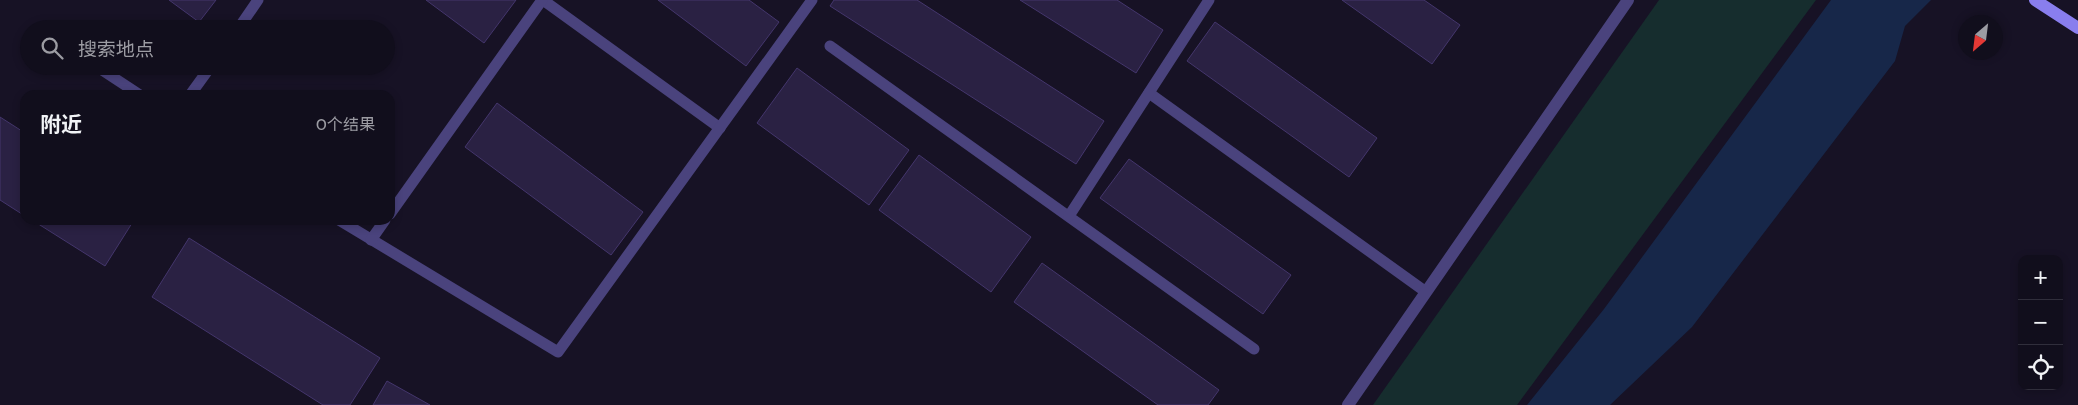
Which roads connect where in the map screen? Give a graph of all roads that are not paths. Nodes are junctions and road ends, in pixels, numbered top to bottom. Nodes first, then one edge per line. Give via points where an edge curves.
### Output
1 (258, 0) edge
2 (543, 0) edge
3 (812, 0) edge
4 (1209, 0) edge
5 (1628, 0) edge
6 (2034, 0) edge
7 (244, 20) edge
8 (2078, 28) edge
9 (830, 46) dead end
10 (110, 75) edge
11 (204, 75) edge
12 (132, 90) edge
13 (194, 90) edge
14 (1149, 93) junction
15 (720, 128) junction
16 (395, 207) edge
17 (1069, 216) junction
18 (347, 225) edge
19 (382, 225) edge
20 (371, 240) junction
21 (1426, 292) junction
22 (1254, 349) dead end
23 (1348, 405) edge

1 - 7 lane
2 - 15 lane
2 - 16 lane
3 - 15 lane
4 - 14 lane
5 - 21 street
6 - 8 main road
9 - 17 lane
10 - 12 lane
11 - 13 lane
14 - 17 lane
14 - 21 lane
15 - 20 lane via 558,352
17 - 22 lane
18 - 20 lane
19 - 20 lane
21 - 23 street

